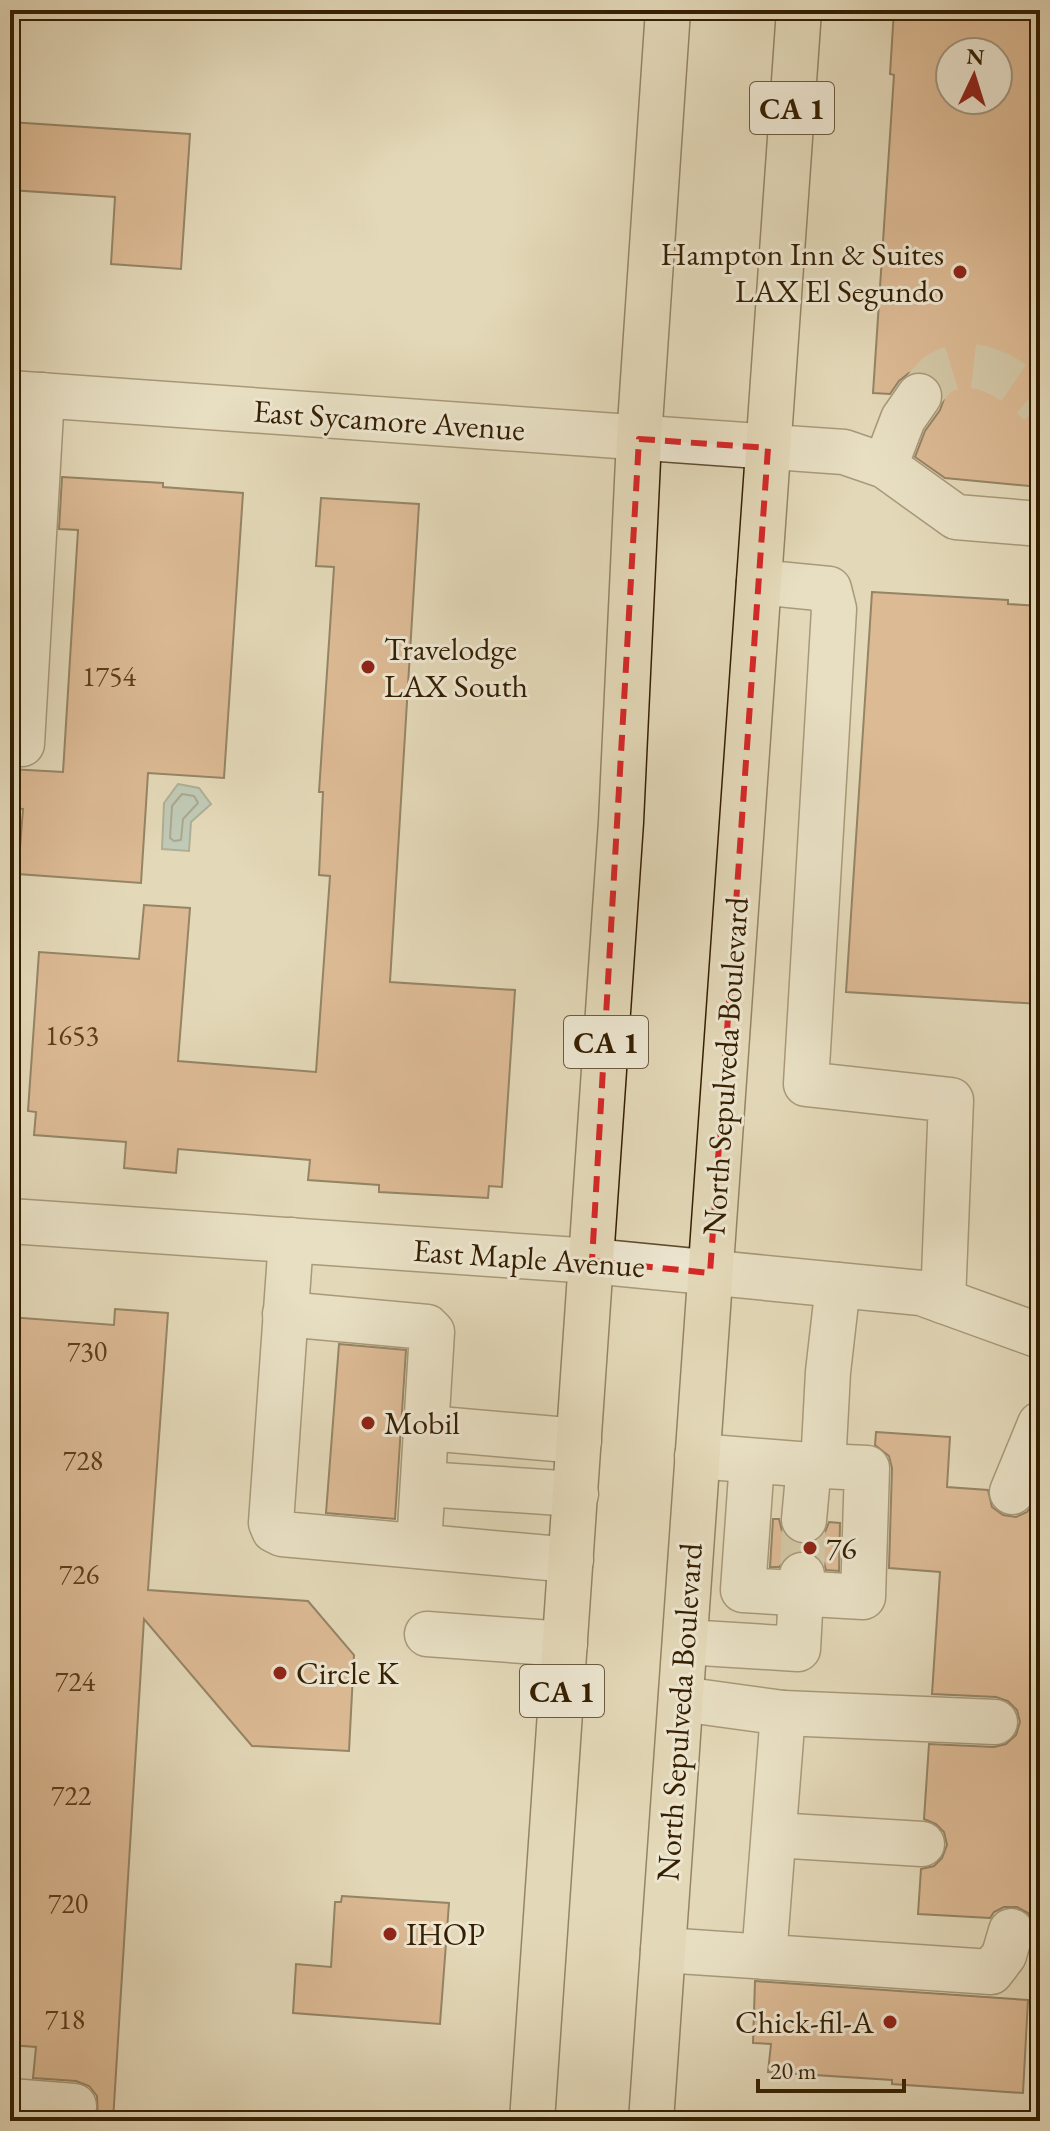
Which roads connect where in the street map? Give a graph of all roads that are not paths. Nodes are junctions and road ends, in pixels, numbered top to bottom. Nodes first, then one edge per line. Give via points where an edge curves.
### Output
1 (668, 10) edge
2 (799, 10) edge
3 (26, 394) edge
4 (919, 396) tunnel mouth
5 (639, 439) junction
6 (768, 448) junction
7 (885, 466) junction
8 (1040, 524) edge
9 (759, 582) junction
10 (22, 744) dead end
11 (10, 1221) edge
12 (291, 1240) junction
13 (592, 1261) junction
14 (710, 1273) junction
15 (838, 1285) junction
16 (943, 1301) junction
17 (285, 1314) junction
18 (1040, 1336) edge
19 (1040, 1424) edge
20 (428, 1428) junction
21 (579, 1441) junction
22 (697, 1456) junction
23 (752, 1461) junction
24 (816, 1465) junction
25 (424, 1484) junction
26 (1012, 1492) dead end
27 (576, 1494) junction
28 (804, 1520) tunnel mouth
29 (419, 1545) junction
30 (571, 1560) junction
31 (801, 1584) junction
32 (427, 1634) dead end
33 (685, 1642) junction
34 (565, 1644) junction
35 (681, 1699) junction
36 (783, 1713) junction
37 (995, 1722) dead end
38 (774, 1835) junction
39 (922, 1844) dead end
40 (1011, 1931) dead end
41 (663, 1950) junction
42 (764, 1957) junction
43 (10, 2101) edge
44 (73, 2121) edge
45 (532, 2121) edge
46 (651, 2121) edge

1 - 5 highway, CA 1
2 - 6 highway, North Sepulveda Boulevard / CA 1
3 - 5 street, East Sycamore Avenue
3 - 10 street
4 - 7 street via 903,419
5 - 6 street, East Sycamore Avenue
5 - 13 highway, CA 1
6 - 7 street, East Sycamore Avenue via 844,452
6 - 9 highway, North Sepulveda Boulevard / CA 1
7 - 8 street, East Sycamore Avenue via 956,517
9 - 14 highway, North Sepulveda Boulevard / CA 1
9 - 16 street via 829,589 834,609 806,1084 951,1100
11 - 12 street, East Maple Avenue
12 - 13 street, East Maple Avenue
12 - 17 street
13 - 14 street, East Maple Avenue
13 - 21 highway, CA 1
14 - 15 street, East Maple Avenue
14 - 22 highway, North Sepulveda Boulevard / CA 1
15 - 16 street, East Maple Avenue via 921,1293
15 - 24 street
16 - 18 street, East Maple Avenue
17 - 20 street via 427,1327 434,1338
17 - 29 street via 274,1530
19 - 26 street
20 - 21 street
20 - 25 street
21 - 27 highway, CA 1
22 - 23 street
22 - 33 highway, North Sepulveda Boulevard / CA 1
23 - 24 street
23 - 31 street via 743,1590
24 - 28 street
24 - 31 street via 867,1468 863,1597
25 - 27 street
25 - 29 street
27 - 30 highway, CA 1
29 - 30 street
30 - 34 highway, CA 1
31 - 33 street via 798,1649
32 - 34 street
33 - 35 highway, North Sepulveda Boulevard / CA 1
34 - 45 highway, CA 1
35 - 36 street
35 - 41 highway, North Sepulveda Boulevard / CA 1
36 - 37 street
36 - 38 street
38 - 39 street
38 - 42 street
40 - 42 street via 1004,1955 991,1972
41 - 42 street
41 - 46 highway, North Sepulveda Boulevard / CA 1
43 - 44 street via 74,2106

